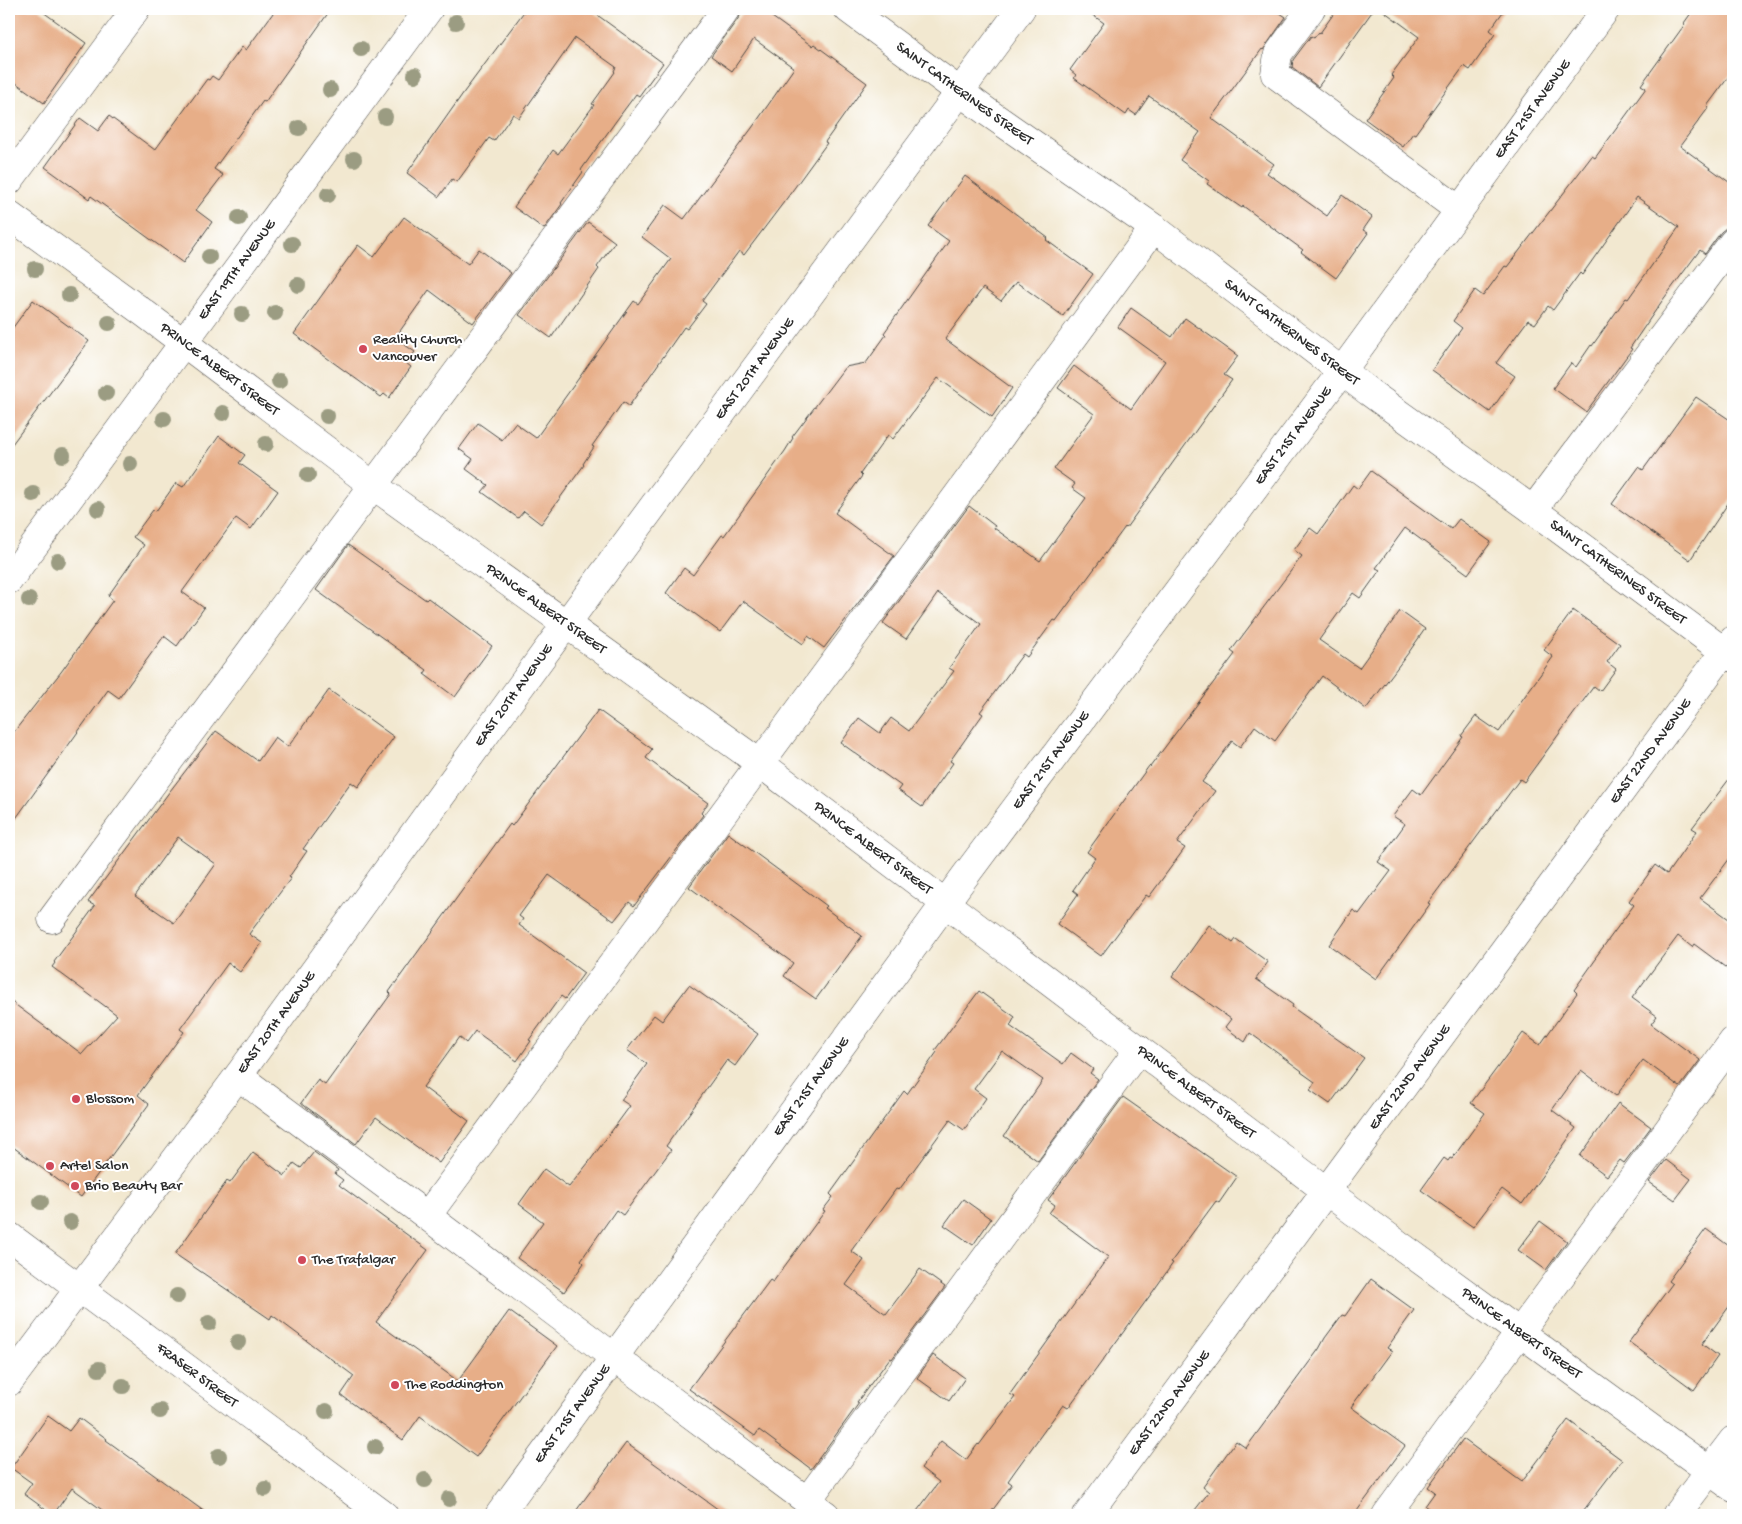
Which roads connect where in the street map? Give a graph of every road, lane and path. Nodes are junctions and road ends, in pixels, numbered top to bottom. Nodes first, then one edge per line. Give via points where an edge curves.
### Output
1 (136, 9) edge
2 (430, 9) edge
3 (726, 9) edge
4 (848, 9) edge
5 (1021, 9) edge
6 (1311, 9) edge
7 (1606, 9) edge
8 (960, 92) junction
9 (9, 181) edge
10 (1459, 210) junction
11 (9, 214) edge
12 (1154, 228) junction
13 (1733, 242) edge
14 (184, 343) junction
15 (1342, 371) junction
16 (374, 486) junction
17 (1534, 510) junction
18 (9, 580) edge
19 (566, 625) junction
20 (1730, 650) edge
21 (761, 764) junction
22 (946, 904) junction
23 (52, 918) dead end
24 (1733, 1041) edge
25 (1139, 1049) junction
26 (238, 1076) junction
27 (1325, 1190) junction
28 (428, 1216) junction
29 (9, 1236) edge
30 (79, 1288) junction
31 (1521, 1332) junction
32 (614, 1358) junction
33 (9, 1382) edge
34 (1733, 1440) edge
35 (1710, 1471) junction
36 (1733, 1488) edge
37 (817, 1508) edge
38 (384, 1515) edge
39 (499, 1515) edge
40 (1087, 1515) edge
41 (1386, 1515) edge
42 (1676, 1515) edge

1 - 9 street
2 - 14 street, EAST 19TH AVENUE
3 - 16 street
4 - 8 street, SAINT CATHERINES STREET
5 - 8 street, EAST 20TH AVENUE
6 - 10 street via 1278,54 1275,74
7 - 10 street, EAST 21ST AVENUE
8 - 12 street, SAINT CATHERINES STREET
8 - 19 street, EAST 20TH AVENUE
10 - 15 street, EAST 21ST AVENUE
11 - 14 street, PRINCE ALBERT STREET
12 - 15 street, SAINT CATHERINES STREET
12 - 21 street
13 - 17 street
14 - 16 street, PRINCE ALBERT STREET
14 - 18 street, EAST 19TH AVENUE
15 - 17 street, SAINT CATHERINES STREET
15 - 22 street, EAST 21ST AVENUE
16 - 19 street, PRINCE ALBERT STREET
16 - 23 street
17 - 20 street, SAINT CATHERINES STREET
19 - 21 street, PRINCE ALBERT STREET
19 - 26 street, EAST 20TH AVENUE
20 - 27 street, EAST 22ND AVENUE
21 - 22 street, PRINCE ALBERT STREET
21 - 28 street
22 - 25 street, PRINCE ALBERT STREET
22 - 32 street, EAST 21ST AVENUE
24 - 31 street
25 - 27 street, PRINCE ALBERT STREET
25 - 37 street
26 - 28 street
26 - 30 street, EAST 20TH AVENUE
27 - 31 street, PRINCE ALBERT STREET
27 - 40 street, EAST 22ND AVENUE
28 - 32 street
29 - 30 street, FRASER STREET
30 - 33 street, EAST 20TH AVENUE
30 - 38 street, FRASER STREET
31 - 35 street, PRINCE ALBERT STREET
31 - 41 street
32 - 37 street
32 - 39 street, EAST 21ST AVENUE
34 - 35 street
35 - 36 street, PRINCE ALBERT STREET
35 - 42 street

